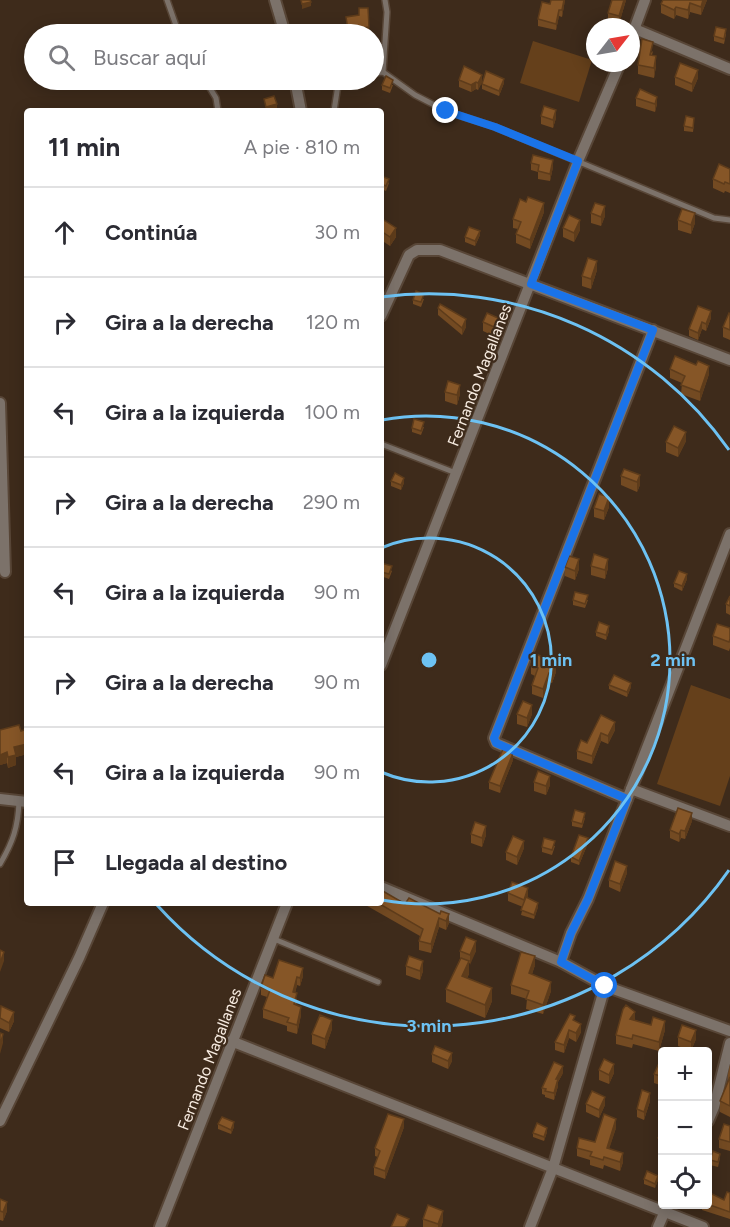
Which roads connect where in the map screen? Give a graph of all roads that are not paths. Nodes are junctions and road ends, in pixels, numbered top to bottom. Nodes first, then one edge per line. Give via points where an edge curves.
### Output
1 (167, 0) edge
2 (275, 0) edge
3 (385, 0) edge
4 (645, 0) edge
5 (638, 18) edge
6 (175, 24) edge
7 (282, 24) edge
8 (640, 36) edge
9 (384, 57) edge
10 (730, 69) edge
11 (616, 72) edge
12 (384, 73) edge
13 (211, 90) edge
14 (297, 90) edge
15 (337, 90) edge
16 (218, 108) edge
17 (301, 108) edge
18 (334, 108) edge
19 (578, 161) junction
20 (730, 220) edge
21 (531, 284) junction
22 (384, 309) edge
23 (653, 330) junction
24 (730, 360) edge
25 (0, 403) edge
26 (384, 445) edge
27 (456, 473) junction
28 (730, 534) edge
29 (2, 573) edge
30 (384, 657) edge
31 (629, 794) junction
32 (0, 799) edge
33 (23, 802) edge
34 (730, 826) edge
35 (0, 864) edge
36 (384, 888) edge
37 (101, 906) edge
38 (286, 906) edge
39 (273, 939) junction
40 (561, 962) junction
41 (378, 982) dead end
42 (605, 986) junction
43 (730, 1031) edge
44 (231, 1041) junction
45 (730, 1043) edge
46 (712, 1112) edge
47 (0, 1121) edge
48 (553, 1168) junction
49 (658, 1205) edge
50 (666, 1209) edge
51 (668, 1209) edge
52 (160, 1227) edge
53 (530, 1227) edge
54 (658, 1227) edge
55 (703, 1227) edge

1 - 6 lane
2 - 7 street
3 - 9 lane
4 - 5 street
8 - 10 street
11 - 19 street, Fernando Magallanes
12 - 19 lane via 446,111
13 - 16 lane
14 - 17 street
15 - 18 lane
19 - 20 lane via 714,218
19 - 21 street, Fernando Magallanes
21 - 22 street via 440,250 417,250 409,255
21 - 23 street
21 - 27 street, Fernando Magallanes
23 - 24 street
23 - 31 street via 494,738 496,743
25 - 29 street
26 - 27 lane
27 - 30 street, Fernando Magallanes
28 - 31 street
31 - 34 street
31 - 40 street
32 - 33 street
33 - 35 lane via 10,847
36 - 40 street
37 - 47 street
38 - 39 street, Fernando Magallanes
39 - 41 lane
39 - 44 street, Fernando Magallanes
40 - 42 street
42 - 43 street
42 - 48 street
44 - 48 street
44 - 52 street, Fernando Magallanes
45 - 46 street
48 - 49 street
48 - 53 street
50 - 54 street
51 - 55 street

